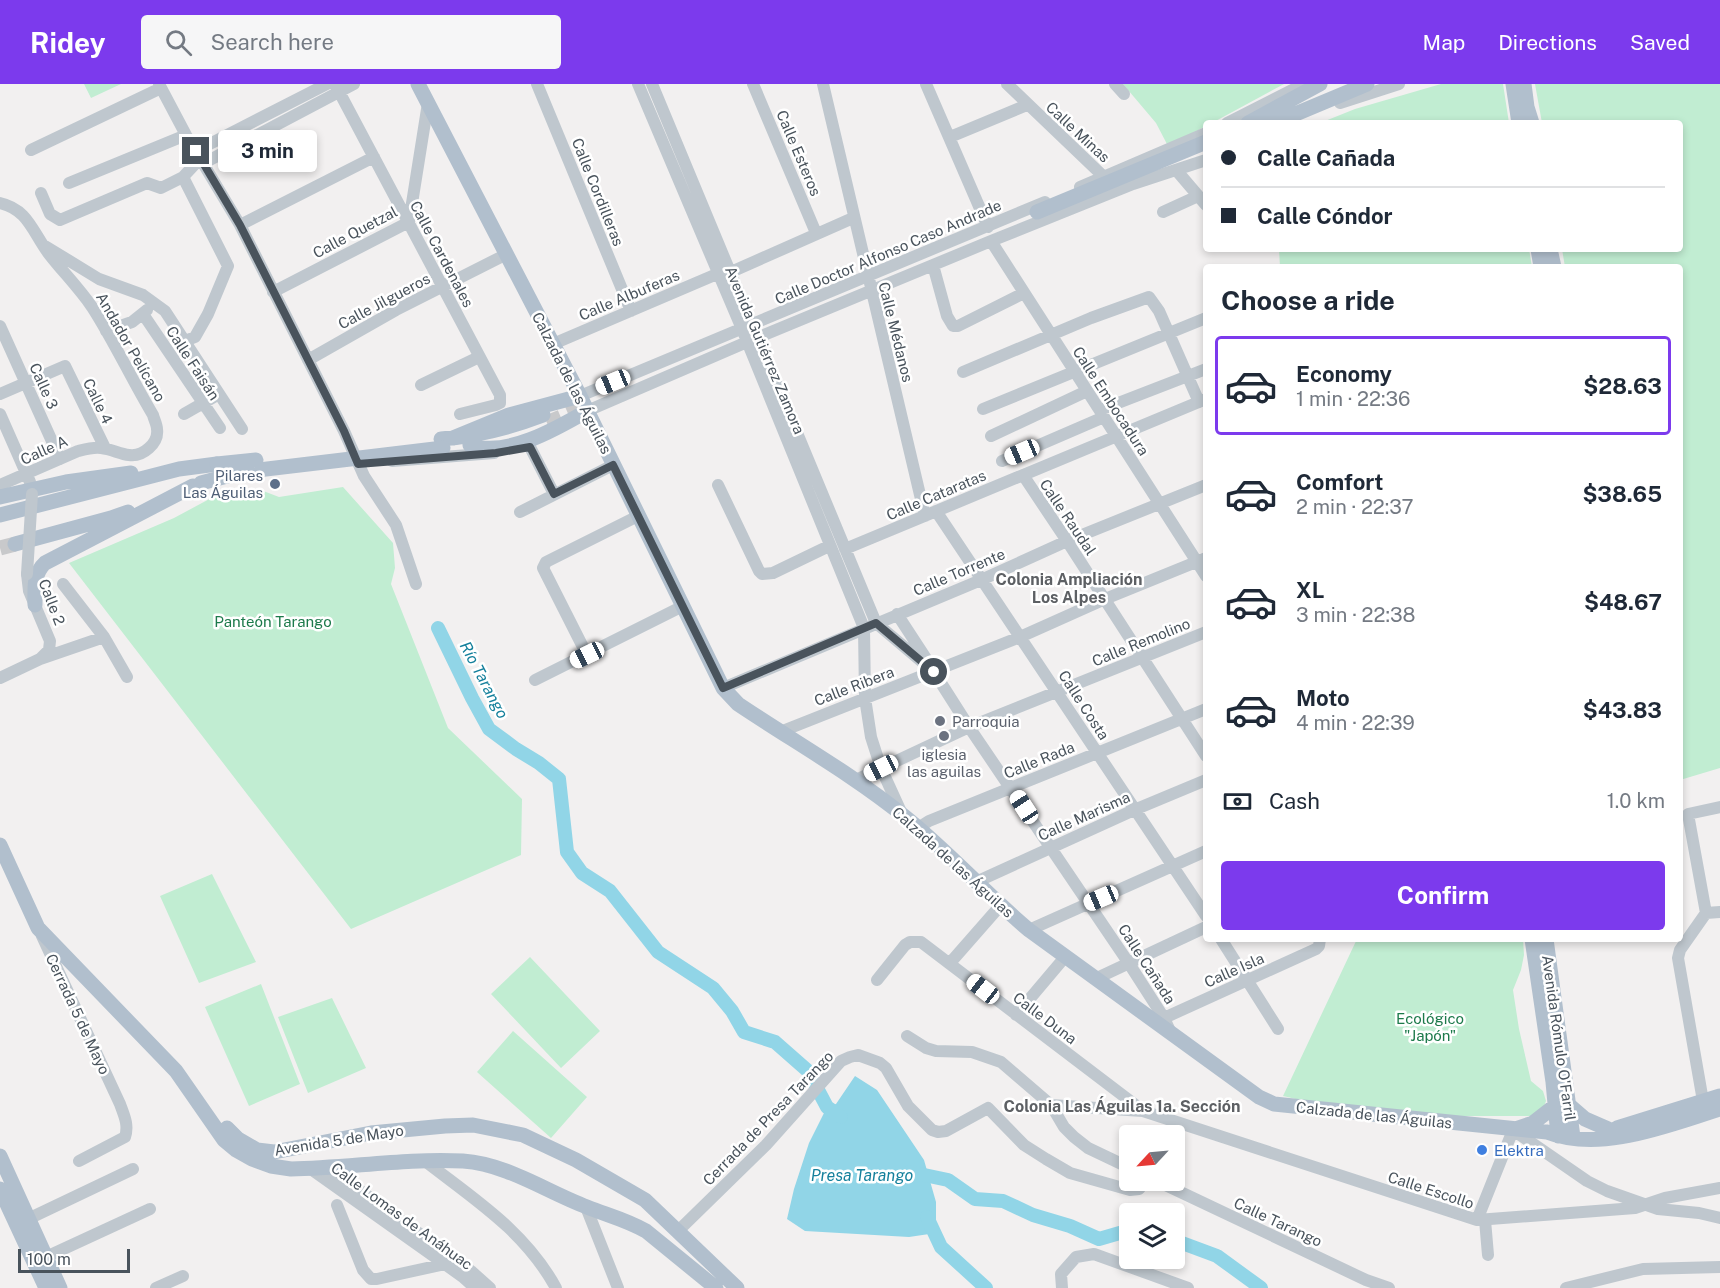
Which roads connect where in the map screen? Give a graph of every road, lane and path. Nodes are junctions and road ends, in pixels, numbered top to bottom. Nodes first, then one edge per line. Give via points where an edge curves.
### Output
1 (327, 84) edge
2 (354, 84) edge
3 (418, 84) edge
4 (537, 84) edge
5 (638, 84) edge
6 (652, 84) edge
7 (753, 84) edge
8 (823, 84) edge
9 (926, 84) edge
10 (1007, 84) edge
11 (1115, 84) edge
12 (1304, 84) edge
13 (1320, 84) edge
14 (1366, 84) edge
15 (1399, 84) edge
16 (1513, 84) edge
17 (1524, 84) edge
18 (1532, 84) edge
19 (160, 86) edge
20 (337, 88) edge
21 (1124, 94) dead end
22 (428, 103) junction
23 (1028, 105) junction
24 (1291, 119) edge
25 (1233, 120) edge
26 (1254, 120) edge
27 (1519, 120) edge
28 (1531, 120) edge
29 (1532, 120) edge
30 (1203, 134) edge
31 (186, 135) junction
32 (950, 137) junction
33 (1203, 143) edge
34 (31, 150) dead end
35 (1203, 153) edge
36 (374, 157) junction
37 (199, 159) junction
38 (1203, 161) edge
39 (1177, 171) junction
40 (1103, 176) junction
41 (183, 177) junction
42 (69, 183) dead end
43 (40, 193) dead end
44 (1202, 201) edge
45 (0, 202) edge
46 (1164, 212) dead end
47 (853, 218) junction
48 (409, 222) junction
49 (240, 225) junction
50 (988, 226) junction
51 (816, 233) junction
52 (991, 241) junction
53 (42, 245) junction
54 (507, 254) junction
55 (933, 265) junction
56 (730, 272) junction
57 (717, 274) junction
58 (867, 278) junction
59 (443, 287) junction
60 (871, 291) junction
61 (273, 292) junction
62 (1024, 293) junction
63 (155, 302) junction
64 (631, 311) junction
65 (143, 314) junction
66 (1203, 319) edge
67 (0, 326) edge
68 (747, 327) junction
69 (106, 331) junction
70 (1168, 333) junction
71 (1052, 335) junction
72 (752, 340) junction
73 (185, 341) junction
74 (552, 344) junction
75 (479, 357) junction
76 (308, 360) junction
77 (1203, 370) edge
78 (1075, 371) junction
79 (963, 372) dead end
80 (1187, 377) junction
81 (26, 383) junction
82 (421, 385) dead end
83 (1087, 391) junction
84 (0, 394) edge
85 (219, 394) junction
86 (580, 396) junction
87 (1202, 401) edge
88 (203, 404) junction
89 (983, 409) dead end
90 (0, 414) edge
91 (184, 414) dead end
92 (460, 414) dead end
93 (588, 414) junction
94 (1102, 414) junction
95 (220, 428) dead end
96 (158, 429) joint
97 (242, 429) dead end
98 (991, 436) dead end
99 (1116, 436) junction
100 (446, 441) junction
101 (470, 445) junction
102 (530, 447) junction
103 (105, 448) junction
104 (60, 459) junction
105 (1002, 461) dead end
106 (358, 464) junction
107 (613, 465) junction
108 (179, 469) junction
109 (28, 474) junction
110 (1023, 475) junction
111 (197, 485) junction
112 (718, 485) dead end
113 (1203, 486) edge
114 (4, 492) edge
115 (32, 492) junction
116 (554, 494) junction
117 (1159, 503) junction
118 (830, 511) junction
119 (520, 512) dead end
120 (931, 514) junction
121 (0, 515) edge
122 (638, 516) junction
123 (817, 516) junction
124 (1067, 541) junction
125 (15, 544) tunnel mouth
126 (829, 546) junction
127 (844, 549) junction
128 (1201, 560) edge
129 (981, 580) junction
130 (63, 584) dead end
131 (416, 584) dead end
132 (1105, 599) junction
133 (34, 605) junction
134 (683, 606) junction
135 (897, 615) junction
136 (876, 623) junction
137 (864, 628) junction
138 (1203, 633) edge
139 (49, 636) junction
140 (1020, 637) junction
141 (99, 639) junction
142 (587, 655) junction
143 (1143, 657) junction
144 (40, 659) junction
145 (934, 672) junction
146 (127, 677) dead end
147 (0, 678) edge
148 (535, 680) dead end
149 (723, 688) junction
150 (1056, 691) junction
151 (864, 698) junction
152 (1203, 710) edge
153 (1182, 719) junction
154 (969, 727) junction
155 (780, 732) junction
156 (1203, 751) edge
157 (1097, 753) junction
158 (881, 768) junction
159 (856, 780) junction
160 (1203, 781) edge
161 (1011, 788) junction
162 (1720, 807) edge
163 (1134, 810) junction
164 (903, 815) junction
165 (918, 828) junction
166 (0, 845) edge
167 (1050, 847) junction
168 (1203, 852) edge
169 (1172, 865) junction
170 (976, 882) junction
171 (1089, 903) junction
172 (1000, 906) junction
173 (30, 908) junction
174 (1203, 912) edge
175 (1720, 912) edge
176 (1706, 913) junction
177 (38, 928) junction
178 (1203, 928) edge
179 (1029, 930) junction
180 (1223, 942) edge
181 (1533, 942) edge
182 (1545, 942) edge
183 (1318, 944) edge
184 (1065, 957) junction
185 (1128, 962) junction
186 (950, 963) junction
187 (1095, 979) junction
188 (878, 980) dead end
189 (1247, 980) junction
190 (1016, 1015) junction
191 (1164, 1018) junction
192 (1278, 1029) dead end
193 (145, 1032) junction
194 (1172, 1035) junction
195 (907, 1036) dead end
196 (1720, 1096) edge
197 (1562, 1098) junction
198 (1703, 1101) junction
199 (1051, 1105) junction
200 (1720, 1108) edge
201 (1143, 1111) junction
202 (1608, 1129) junction
203 (1513, 1130) junction
204 (1562, 1132) junction
205 (257, 1150) junction
206 (0, 1156) edge
207 (79, 1161) dead end
208 (425, 1161) junction
209 (1119, 1163) edge
210 (328, 1167) junction
211 (133, 1169) dead end
212 (311, 1169) junction
213 (1119, 1187) edge
214 (1720, 1188) edge
215 (0, 1189) edge
216 (1178, 1191) edge
217 (337, 1204) dead end
218 (1647, 1204) junction
219 (586, 1207) junction
220 (150, 1209) dead end
221 (1720, 1218) edge
222 (28, 1219) junction
223 (1481, 1220) junction
224 (678, 1231) junction
225 (49, 1255) junction
226 (1488, 1255) dead end
227 (445, 1264) junction
228 (1720, 1267) edge
229 (183, 1276) dead end
230 (46, 1288) edge
231 (60, 1288) edge
232 (156, 1288) edge
233 (475, 1288) edge
234 (490, 1288) edge
235 (556, 1288) edge
236 (618, 1288) edge
237 (716, 1288) edge
238 (737, 1288) edge
239 (1062, 1288) edge
240 (1188, 1288) edge
241 (1389, 1288) edge
242 (1566, 1288) edge

1 - 37 street
2 - 20 street
3 - 22 main road, Calzada de las Águilas
4 - 64 street, Calle Cordilleras
5 - 57 street, Avenida Gutiérrez Zamora
6 - 56 street, Avenida Gutiérrez Zamora
7 - 51 street, Calle Esteros
8 - 47 street, Calle Médanos
9 - 32 street
10 - 23 street, Calle Minas
11 - 21 street
12 - 25 street
13 - 26 main road
14 - 24 main road
15 - 24 street
16 - 27 main road
17 - 28 main road
18 - 29 main road
19 - 31 street
19 - 34 street
20 - 36 street, Calle Cardenales
20 - 37 street
22 - 48 street, Calle Quetzal
22 - 54 main road, Calzada de las Águilas
23 - 32 street
23 - 40 street, Calle Minas
30 - 40 street, Calle Doctor Alfonso Caso Andrade
31 - 37 street
31 - 42 street
32 - 50 street
33 - 35 main road via 1038,214
36 - 48 street, Calle Cardenales
36 - 49 street
37 - 41 street
37 - 49 street
38 - 39 street, Calle Doctor Alfonso Caso Andrade
39 - 44 street
39 - 52 street, Calle Doctor Alfonso Caso Andrade via 1132,184
40 - 50 street, Calle Doctor Alfonso Caso Andrade
41 - 43 street via 160,189 147,183 60,220 50,214
41 - 73 street via 228,266 195,337
44 - 46 street
45 - 53 street, Andador Pelícano via 20,211
47 - 51 street
47 - 58 street, Calle Médanos
48 - 59 street, Calle Cardenales
48 - 61 street, Calle Quetzal
49 - 61 street
50 - 58 street, Calle Doctor Alfonso Caso Andrade
51 - 56 street
52 - 55 street, Calle Doctor Alfonso Caso Andrade
52 - 62 street, Calle Embocadura
53 - 63 street via 99,279
53 - 69 street, Andador Pelícano via 80,290
54 - 59 street, Calle Jilgueros
54 - 74 main road, Calzada de las Águilas
55 - 60 street, Calle Doctor Alfonso Caso Andrade
55 - 62 street via 953,326
56 - 68 street, Avenida Gutiérrez Zamora
57 - 64 street, Calle Albuferas
57 - 68 street, Avenida Gutiérrez Zamora
58 - 60 street, Calle Médanos
58 - 68 street, Calle Doctor Alfonso Caso Andrade
59 - 75 street, Calle Cardenales
59 - 76 street, Calle Jilgueros
60 - 72 street, Calle Doctor Alfonso Caso Andrade
60 - 120 street, Calle Médanos
61 - 76 street
62 - 71 street, Calle Embocadura
63 - 65 street
63 - 73 street
64 - 74 street, Calle Albuferas
65 - 69 street
65 - 88 street, Calle Faisán
66 - 70 street
67 - 81 street, Calle 3
68 - 72 street, Avenida Gutiérrez Zamora
68 - 86 street, Calle Doctor Alfonso Caso Andrade
69 - 96 street, Andador Pelícano
70 - 71 street via 1152,299 1146,297
70 - 78 street
70 - 80 street
71 - 78 street, Calle Embocadura
71 - 79 street
72 - 93 street, Calle Doctor Alfonso Caso Andrade
72 - 118 street, Avenida Gutiérrez Zamora
72 - 123 street, Avenida Gutiérrez Zamora
73 - 85 street
74 - 86 main road, Calzada de las Águilas
75 - 82 street
75 - 92 street, Calle Cardenales via 500,395 500,403
76 - 106 street
77 - 80 street
78 - 83 street, Calle Embocadura
78 - 89 street
80 - 87 street
80 - 94 street
81 - 84 street
81 - 103 street, Calle 4 via 65,366
81 - 104 street, Calle 3
83 - 94 street, Calle Embocadura
83 - 98 street
85 - 88 street
85 - 97 street
86 - 93 main road, Calzada de las Águilas
86 - 100 main road via 509,415
87 - 99 street, Calle Cataratas
88 - 91 street
88 - 95 street, Calle Faisán
90 - 109 street, Calle 2
93 - 101 main road via 523,442 502,447
93 - 102 street, Calle Doctor Alfonso Caso Andrade
93 - 107 main road, Calzada de las Águilas
94 - 99 street, Calle Embocadura
94 - 105 street
96 - 103 street, Calle A via 156,438 143,453 126,455
99 - 110 street, Calle Cataratas
99 - 117 street, Calle Embocadura
100 - 101 main road
100 - 101 main road via 545,419 519,432
100 - 108 main road, bridge
100 - 111 main road, bridge via 242,472
102 - 106 street, Calle Doctor Alfonso Caso Andrade
102 - 116 street
103 - 104 street, Calle A via 91,448
104 - 109 street, Calle A
106 - 131 street via 396,525
107 - 116 street
107 - 122 main road, Calzada de las Águilas
108 - 115 main road via 66,482
108 - 121 main road
109 - 114 street via 22,484
109 - 115 street, Calle 2
110 - 120 street, Calle Cataratas
110 - 124 street, Calle Raudal
111 - 125 main road via 111,518
111 - 133 main road via 45,563 39,569
112 - 126 street via 762,574 773,573
113 - 117 street, Calle Torrente
114 - 115 main road
115 - 133 street, Calle 2, bridge via 27,574
116 - 119 street
117 - 124 street, Calle Torrente
117 - 128 street, Calle Embocadura
118 - 123 street
118 - 127 street, Avenida Gutiérrez Zamora
120 - 127 street, Calle Cataratas
120 - 129 street, Calle Costa
122 - 134 main road, Calzada de las Águilas
122 - 142 street via 546,562 543,568
123 - 126 street, Avenida Gutiérrez Zamora
124 - 129 street, Calle Torrente
124 - 132 street, Calle Raudal
126 - 137 street, Avenida Gutiérrez Zamora
127 - 136 street, Avenida Gutiérrez Zamora
128 - 132 street, Calle Ribera
129 - 135 street, Calle Torrente
129 - 140 street, Calle Costa
130 - 141 street, Calle 2
132 - 140 street, Calle Ribera
132 - 143 street, Calle Raudal
133 - 139 street, Calle 2
134 - 142 street
134 - 149 main road, Calzada de las Águilas
135 - 136 street, Calle Torrente
135 - 145 street, Calle Cañada
136 - 137 street, Calle Torrente
136 - 145 street, Calle Cañada
137 - 149 street, Calle Torrente
137 - 151 street
138 - 143 street, Calle Remolino
139 - 141 street via 68,644
139 - 144 street, Calle 2 via 49,650
140 - 145 street, Calle Ribera
140 - 150 street, Calle Costa
141 - 144 street
141 - 146 street, Calle 2
142 - 148 street
143 - 150 street, Calle Remolino
143 - 153 street, Calle Raudal
144 - 147 street
145 - 151 street, Calle Ribera
145 - 154 street, Calle Cañada
149 - 155 main road, Calzada de las Águilas via 738,704
150 - 154 street, Calle Remolino
150 - 157 street, Calle Costa
151 - 155 street, Calle Ribera
151 - 158 street
152 - 153 street, Calle Rada
153 - 156 street, Calle Raudal
153 - 157 street, Calle Rada
154 - 158 street, Calle Remolino
154 - 161 street, Calle Cañada
155 - 159 main road, Calzada de las Águilas
157 - 161 street, Calle Rada
157 - 163 street, Calle Costa
158 - 159 street, Calle Remolino
158 - 164 street
159 - 164 main road, Calzada de las Águilas
160 - 163 street, Calle Marisma
161 - 165 street, Calle Rada
161 - 167 street, Calle Cañada
162 - 176 street via 1688,814
163 - 167 street, Calle Marisma
163 - 169 street, Calle Costa
164 - 165 main road, Calzada de las Águilas
165 - 170 main road, Calzada de las Águilas
166 - 173 main road, Cerrada 5 de Mayo
167 - 170 street, Calle Marisma
167 - 171 street, Calle Cañada
168 - 169 street
169 - 171 street
169 - 174 street, Calle Costa
170 - 172 main road, Calzada de las Águilas
171 - 179 street
171 - 185 street, Calle Cañada
172 - 179 main road, Calzada de las Águilas
172 - 186 street
173 - 177 main road, Cerrada 5 de Mayo
173 - 193 main road, Avenida 5 de Mayo
175 - 176 street
176 - 198 street via 1678,958
177 - 193 main road, Avenida 5 de Mayo
177 - 207 street, Cerrada 5 de Mayo via 126,1121 125,1137
178 - 185 street
179 - 184 main road, Calzada de las Águilas
180 - 189 street
181 - 197 main road, Avenida Rómulo O'Farril
182 - 197 main road, Avenida Rómulo O'Farril
183 - 189 street, Calle Isla
184 - 187 main road, Calzada de las Águilas
184 - 190 street
185 - 187 street
185 - 191 street, Calle Cañada
186 - 188 street, Calle Duna via 921,942 910,942
186 - 190 street, Calle Duna
187 - 194 main road, Calzada de las Águilas
189 - 191 street, Calle Isla
189 - 192 street
190 - 201 street, Calle Duna
191 - 194 street, Calle Cañada
193 - 205 main road, Avenida 5 de Mayo via 185,1067 229,1131
193 - 212 main road, Avenida 5 de Mayo via 224,1140 236,1150 271,1166
194 - 203 main road, Calzada de las Águilas via 1274,1104
195 - 199 street via 936,1052 972,1052 1001,1062
196 - 198 main road, Calzada de las Águilas
197 - 202 main road via 1585,1119
197 - 203 main road via 1533,1123
197 - 204 main road, Avenida Rómulo O'Farril
198 - 202 main road, Calzada de las Águilas
199 - 201 street
199 - 209 street via 1074,1137
200 - 204 main road, Calzada de las Águilas via 1621,1137
201 - 223 street, Calle Escollo
202 - 204 main road, Calzada de las Águilas
203 - 204 main road, Calzada de las Águilas
203 - 218 street via 1587,1181
203 - 223 street
205 - 210 main road via 281,1162
205 - 224 main road, Avenida 5 de Mayo via 286,1151 371,1133 445,1126 500,1129 523,1135 627,1188
206 - 222 main road
208 - 210 main road, Avenida 5 de Mayo
208 - 219 main road, Avenida 5 de Mayo via 465,1161 491,1166
208 - 235 street via 522,1239
210 - 212 main road, Avenida 5 de Mayo
210 - 234 street, Calle Lomas de Anáhuac
211 - 222 street
212 - 227 street, Calle Lomas de Anáhuac
213 - 224 street, Cerrada de Presa Tarango via 1070,1173 1024,1145 988,1108 946,1131 932,1130 908,1106 886,1068 858,1055 836,1067 766,1145
214 - 218 street, Calle Escollo
215 - 230 main road
216 - 241 street, Calle Tarango
217 - 227 street via 363,1270 371,1279
218 - 221 street
218 - 223 street, Calle Escollo via 1617,1210
219 - 236 street
219 - 237 main road, Avenida 5 de Mayo via 646,1231
220 - 225 street
222 - 225 main road
223 - 226 street
224 - 238 main road, Avenida 5 de Mayo
225 - 231 main road
227 - 233 street, Calle Lomas de Anáhuac
228 - 242 street via 1643,1269
229 - 232 street
239 - 240 street via 1061,1274 1076,1257 1094,1254

